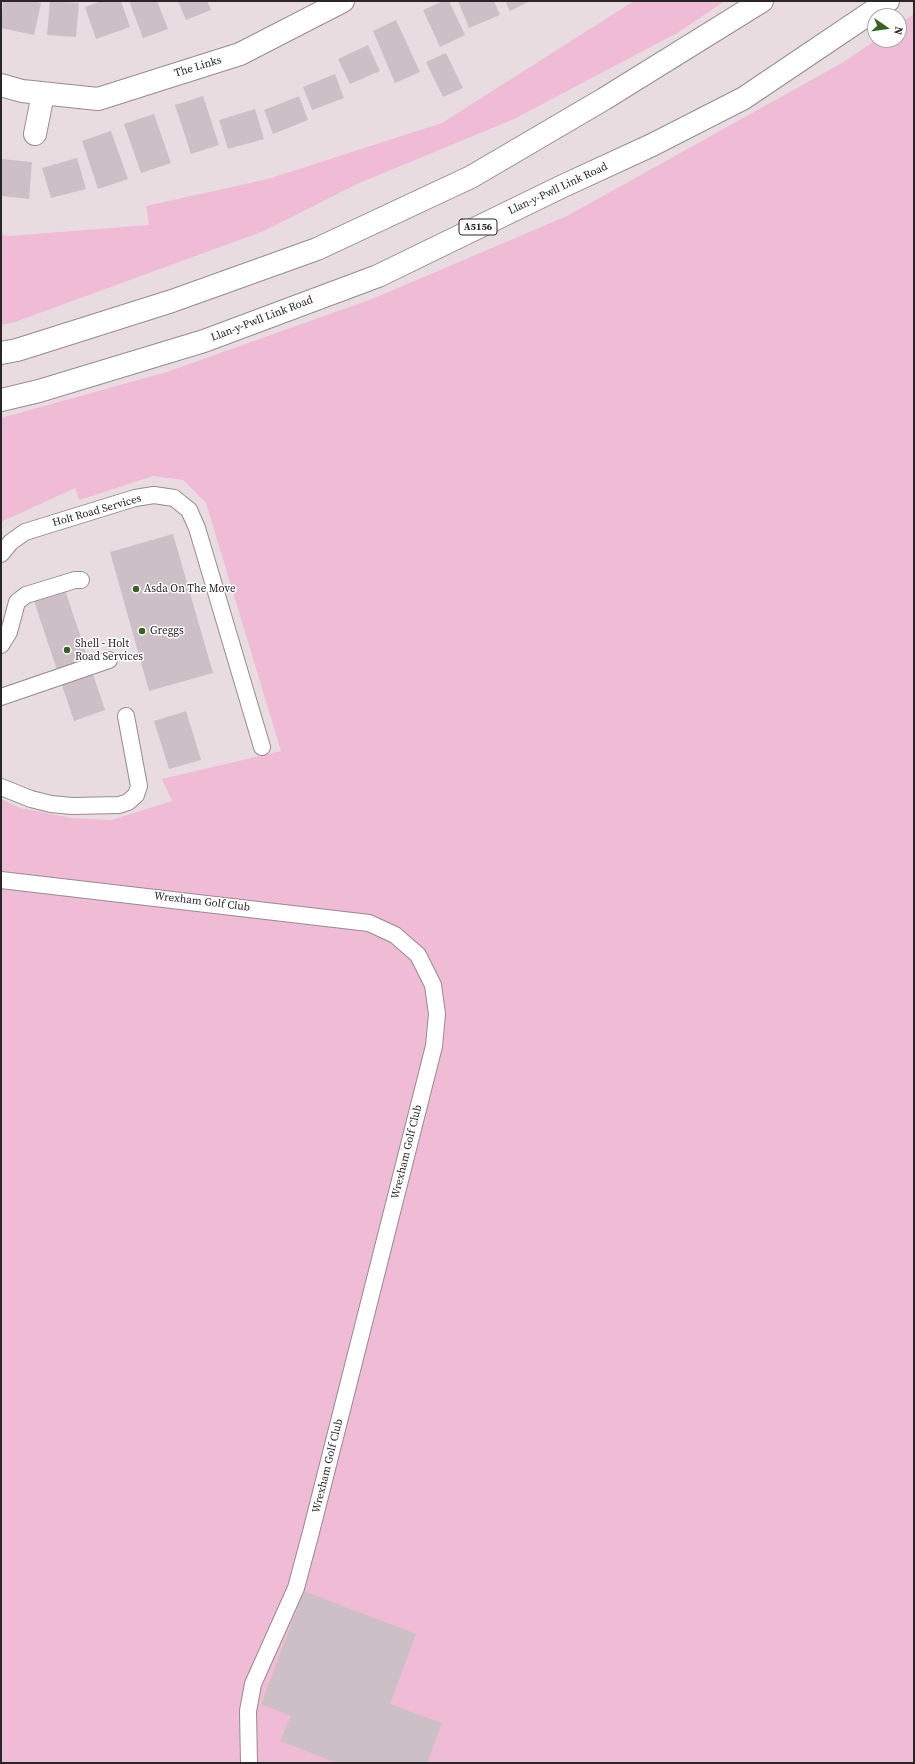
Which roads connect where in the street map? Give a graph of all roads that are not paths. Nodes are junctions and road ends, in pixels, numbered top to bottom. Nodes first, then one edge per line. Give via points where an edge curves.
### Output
1 (344, 1) edge
2 (762, 1) edge
3 (888, 1) edge
4 (1, 85) edge
5 (43, 94) junction
6 (35, 134) dead end
7 (1, 353) edge
8 (1, 400) edge
9 (1, 554) edge
10 (82, 580) dead end
11 (1, 645) edge
12 (109, 660) dead end
13 (1, 697) edge
14 (126, 716) dead end
15 (262, 747) dead end
16 (1, 787) edge
17 (1, 880) edge
18 (249, 1763) edge

1 - 5 main road, The Links via 240,54 98,99
2 - 7 main road via 604,99 471,177 394,213 317,248 180,298
3 - 8 main road, Llan-y-Pwll Link Road / A5156 via 744,98 652,145 378,276 204,341
4 - 5 main road, The Links
5 - 6 main road
9 - 15 lane, Holt Road Services via 25,532 135,498 154,495 174,498 189,510 197,528
10 - 11 lane via 26,595 17,602 9,632
12 - 13 lane
14 - 16 lane via 139,786 136,795 128,802 119,805 52,804
17 - 18 lane, Wrexham Golf Club via 369,923 396,935 418,955 433,985 438,1014 434,1046 296,1588 253,1684 248,1711

